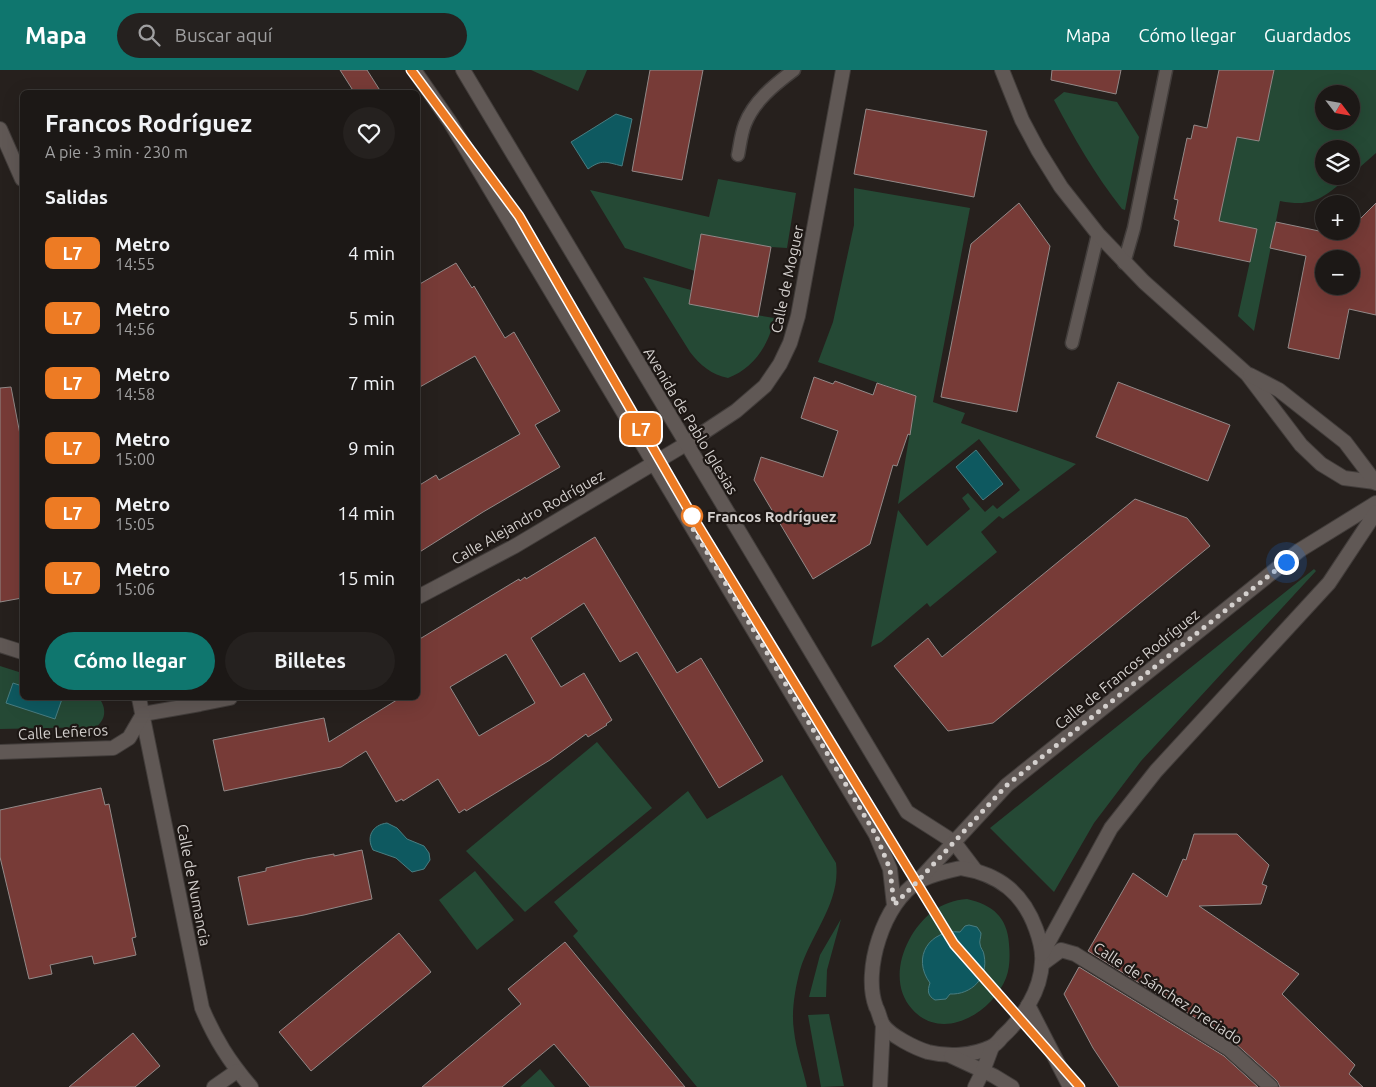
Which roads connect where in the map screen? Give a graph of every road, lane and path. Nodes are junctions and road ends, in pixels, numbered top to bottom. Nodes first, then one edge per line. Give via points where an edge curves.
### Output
1 (414, 70) edge
2 (463, 70) edge
3 (794, 70) edge
4 (843, 70) edge
5 (1002, 70) edge
6 (1166, 70) edge
7 (0, 130) edge
8 (5, 152) edge
9 (738, 155) dead end
10 (20, 176) edge
11 (1098, 234) junction
12 (1124, 263) junction
13 (1072, 343) dead end
14 (1247, 374) junction
15 (686, 444) junction
16 (654, 463) junction
17 (1376, 483) edge
18 (1376, 503) edge
19 (1376, 512) edge
20 (420, 596) edge
21 (0, 645) edge
22 (20, 651) edge
23 (132, 700) edge
24 (140, 700) edge
25 (220, 700) edge
26 (143, 714) junction
27 (0, 752) edge
28 (954, 842) junction
29 (976, 871) junction
30 (917, 882) junction
31 (894, 905) junction
32 (1042, 959) junction
33 (1028, 1005) junction
34 (883, 1025) junction
35 (992, 1047) junction
36 (950, 1055) junction
37 (237, 1071) junction
38 (983, 1071) junction
39 (214, 1087) edge
40 (251, 1087) edge
41 (880, 1087) edge
42 (975, 1087) edge
43 (1012, 1087) edge
44 (1070, 1087) edge
45 (1271, 1087) edge

1 - 16 street via 450,122
2 - 15 street, Avenida de Pablo Iglesias
3 - 9 lane via 776,83 750,112
4 - 15 street, Calle de Moguer via 798,316 790,343 765,386 751,400
5 - 11 street via 1038,150
6 - 12 lane
7 - 8 street
8 - 10 street
11 - 12 street
11 - 13 lane
12 - 14 street
14 - 17 street via 1279,390 1345,442
14 - 17 street via 1301,444 1321,464 1344,478
15 - 16 street, Calle de Moguer
15 - 28 street, Avenida de Pablo Iglesias via 907,812
16 - 20 street, Calle Alejandro Rodríguez via 515,546
16 - 31 street via 876,835 890,869
18 - 28 street, Calle de Francos Rodríguez via 1300,550 1007,785
19 - 32 street via 1328,583 1156,770 1111,828
21 - 22 street
23 - 26 street
24 - 26 street, Calle de Numancia
25 - 26 street
26 - 27 street, Calle Leñeros via 129,738 113,748
26 - 37 street, Calle de Numancia via 202,1008 214,1036
28 - 29 street, Avenida de Pablo Iglesias
28 - 30 street, Calle de Francos Rodríguez
29 - 30 street via 961,868 944,871
29 - 32 street via 1011,889 1023,903 1038,936
30 - 31 street
31 - 34 street via 879,937 873,969 872,997
32 - 33 street via 1037,988
32 - 45 street, Calle de Sánchez Preciado via 1061,950 1076,954 1229,1049
33 - 35 street
33 - 44 street
34 - 36 street via 917,1049
34 - 41 street
35 - 36 street via 970,1054
35 - 38 street
36 - 38 street
37 - 39 street
37 - 40 street, Calle de Numancia
38 - 42 street
38 - 43 street

